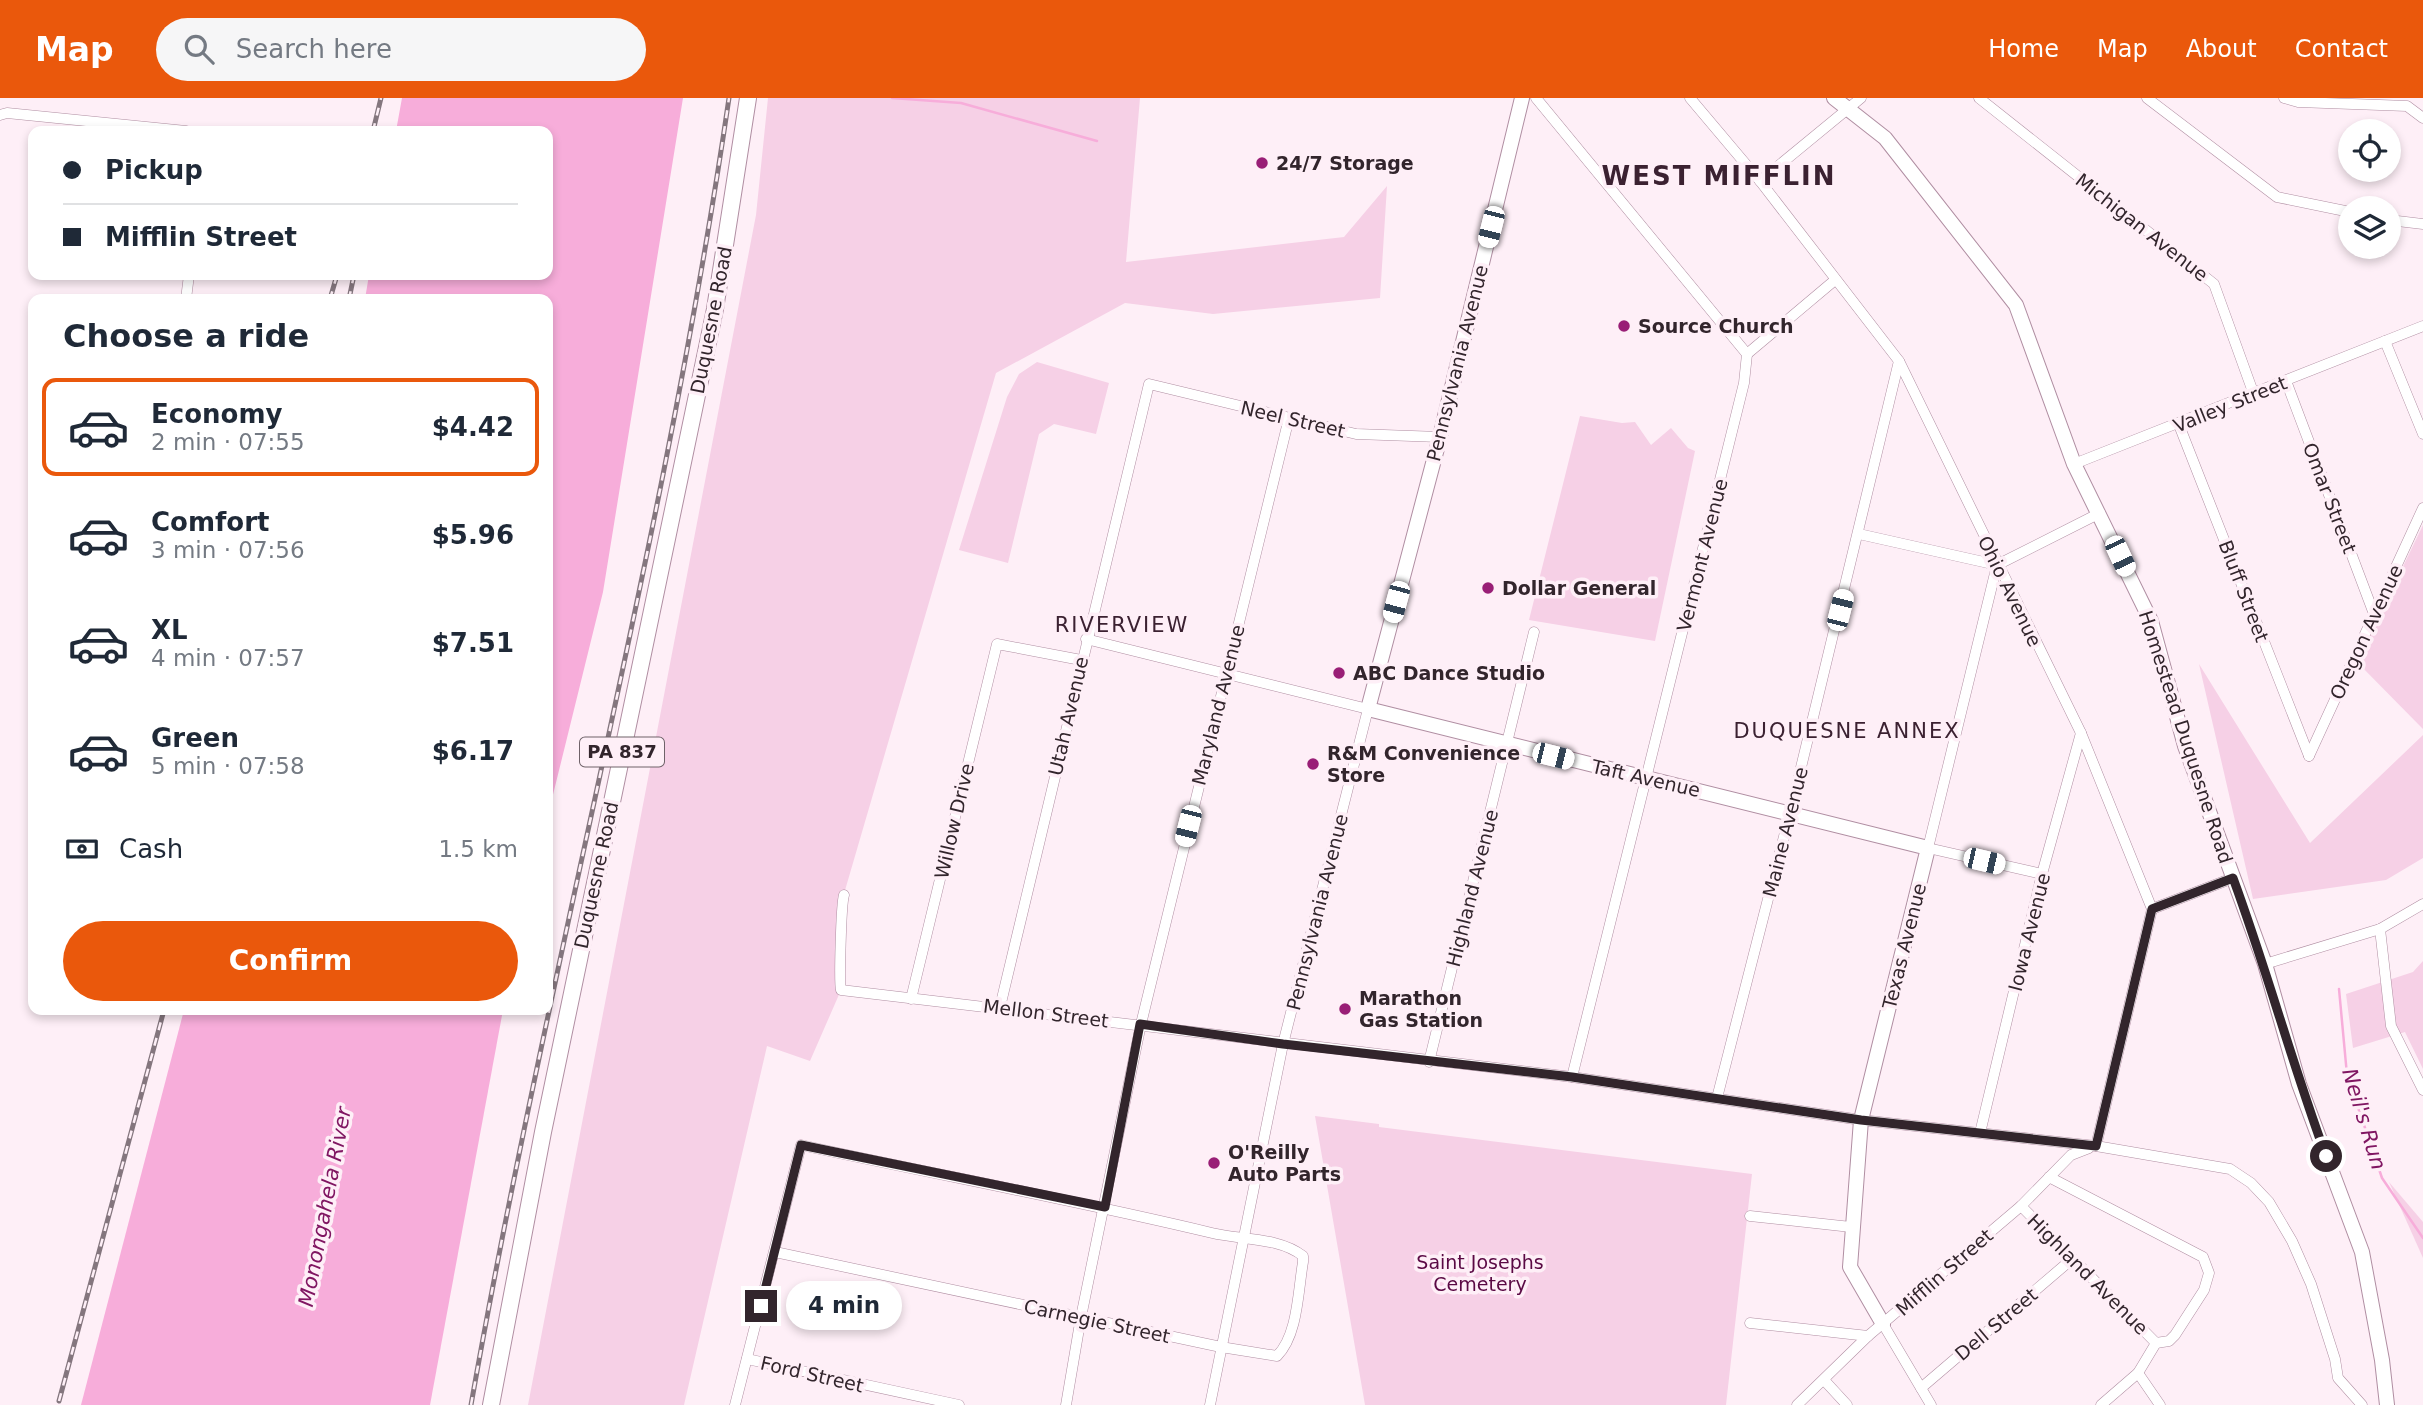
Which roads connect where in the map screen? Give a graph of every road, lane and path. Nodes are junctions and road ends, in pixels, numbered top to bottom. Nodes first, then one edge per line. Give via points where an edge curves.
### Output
1 (748, 98) edge
2 (1522, 98) edge
3 (1536, 98) edge
4 (1690, 98) edge
5 (1834, 98) edge
6 (1861, 98) edge
7 (1979, 98) edge
8 (2147, 98) edge
9 (2284, 98) edge
10 (1847, 107) junction
11 (0, 114) edge
12 (2423, 118) edge
13 (136, 126) edge
14 (1760, 181) junction
15 (2338, 210) edge
16 (2401, 221) edge
17 (2423, 224) edge
18 (1835, 281) junction
19 (2423, 326) edge
20 (2385, 341) junction
21 (1746, 354) junction
22 (1899, 361) junction
23 (2286, 381) junction
24 (1149, 384) joint
25 (2253, 392) junction
26 (1289, 418) junction
27 (2179, 425) junction
28 (2423, 434) edge
29 (1440, 437) junction
30 (2074, 464) junction
31 (2423, 508) edge
32 (2101, 513) junction
33 (1859, 534) junction
34 (1997, 565) junction
35 (2374, 614) junction
36 (1534, 632) dead end
37 (1086, 639) junction
38 (1081, 660) junction
39 (1225, 674) junction
40 (1368, 709) junction
41 (2081, 733) junction
42 (1507, 744) junction
43 (2309, 756) joint
44 (1646, 779) junction
45 (1790, 813) junction
46 (1928, 848) junction
47 (2042, 874) junction
48 (2233, 878) junction
49 (844, 895) dead end
50 (2423, 904) edge
51 (2152, 909) junction
52 (2379, 929) junction
53 (2265, 964) junction
54 (911, 999) junction
55 (1000, 1007) junction
56 (1140, 1024) junction
57 (1283, 1044) junction
58 (1429, 1062) junction
59 (1572, 1077) junction
60 (2423, 1090) edge
61 (1717, 1098) junction
62 (1861, 1120) junction
63 (1980, 1133) junction
64 (2096, 1146) junction
65 (2049, 1177) junction
66 (2021, 1206) junction
67 (1105, 1207) junction
68 (1750, 1216) dead end
69 (1851, 1227) junction
70 (1243, 1240) junction
71 (775, 1252) junction
72 (2072, 1259) junction
73 (1080, 1317) junction
74 (1750, 1323) dead end
75 (1884, 1324) junction
76 (1868, 1336) junction
77 (2156, 1343) junction
78 (1221, 1347) junction
79 (747, 1359) junction
80 (2138, 1373) junction
81 (1824, 1380) junction
82 (1921, 1388) junction
83 (491, 1405) edge
84 (735, 1405) edge
85 (959, 1405) edge
86 (1066, 1405) edge
87 (1210, 1405) edge
88 (1797, 1405) edge
89 (1847, 1405) edge
90 (1931, 1405) edge
91 (2101, 1405) edge
92 (2160, 1405) edge
93 (2362, 1405) edge
94 (2387, 1405) edge

1 - 83 main road, Duquesne Road / PA 837 via 715,309 540,1145
2 - 29 street, Pennsylvania Avenue
3 - 21 street
4 - 14 street, Ohio Avenue
5 - 10 street, Homestead Duquesne Road
6 - 10 street
7 - 25 street, Michigan Avenue via 2214,284
8 - 15 street via 2277,197
9 - 12 street via 2407,106
10 - 14 street
10 - 30 street, Homestead Duquesne Road via 1885,138 2016,305
11 - 13 street
14 - 18 street, Ohio Avenue
16 - 17 street
18 - 21 street
18 - 22 street, Ohio Avenue
19 - 20 street, Valley Street
20 - 23 street, Valley Street
20 - 28 street
21 - 44 street, Vermont Avenue via 1744,383
22 - 33 street, Maine Avenue
22 - 34 street, Ohio Avenue
23 - 25 street, Valley Street
23 - 35 street, Omar Street
24 - 26 street, Neel Street
24 - 37 street, Utah Avenue
25 - 27 street, Valley Street
26 - 29 street, Neel Street via 1361,434
26 - 39 street, Maryland Avenue
27 - 30 street, Valley Street
27 - 43 street, Bluff Street
29 - 40 street, Pennsylvania Avenue
30 - 32 street, Homestead Duquesne Road
31 - 35 street, Oregon Avenue
32 - 34 street
32 - 48 street, Homestead Duquesne Road via 2151,621 2185,746
33 - 34 street
33 - 45 street, Maine Avenue
34 - 41 street, Ohio Avenue
34 - 46 street, Texas Avenue
35 - 43 street, Oregon Avenue
36 - 42 street, Highland Avenue
37 - 38 street, Utah Avenue
37 - 39 street, Taft Avenue
38 - 54 street, Willow Drive via 997,643
38 - 55 street, Utah Avenue
39 - 40 street, Taft Avenue
39 - 56 street, Maryland Avenue
40 - 42 street, Taft Avenue
40 - 57 street, Pennsylvania Avenue
41 - 47 street, Iowa Avenue
41 - 51 street, Ohio Avenue
42 - 44 street, Taft Avenue
42 - 58 street, Highland Avenue
44 - 45 street, Taft Avenue
44 - 59 street, Vermont Avenue
45 - 46 street, Taft Avenue
45 - 61 street, Maine Avenue
46 - 47 street, Taft Avenue
46 - 62 street, Texas Avenue
47 - 63 street, Iowa Avenue
48 - 51 street
48 - 53 street, Homestead Duquesne Road
49 - 54 street, Mellon Street via 841,990
50 - 52 street
51 - 64 street
52 - 53 street
52 - 60 street via 2391,1026
53 - 94 street, Homestead Duquesne Road via 2299,1084 2362,1252
54 - 55 street, Mellon Street
55 - 56 street, Mellon Street
56 - 57 street, Mellon Street
56 - 67 street, Maryland Avenue
57 - 58 street, Mellon Street
57 - 70 street, Pennsylvania Avenue
58 - 59 street, Mellon Street
59 - 61 street, Mellon Street
61 - 62 street, Mellon Street
62 - 63 street, Mellon Street
62 - 69 street, Texas Avenue
63 - 64 street, Mellon Street
64 - 65 street, Mifflin Street via 2071,1155
64 - 93 street, Mellon Street via 2230,1169 2251,1183 2269,1202 2292,1241 2311,1284 2338,1378
65 - 66 street, Mifflin Street
65 - 77 street via 2203,1257 2209,1273 2204,1290 2172,1338
66 - 72 street, Highland Avenue
66 - 75 street, Mifflin Street
67 - 70 street
67 - 71 street via 801,1145
67 - 73 street, Maryland Avenue
68 - 69 street
69 - 75 street, Texas Avenue via 1850,1267
70 - 78 street, Pennsylvania Avenue
70 - 78 street, Carnegie Street via 1283,1244 1303,1256 1290,1333 1276,1356
71 - 73 street, Carnegie Street
71 - 79 street
72 - 77 street, Highland Avenue
72 - 82 street, Dell Street
73 - 78 street, Carnegie Street
73 - 86 street, Maryland Avenue
74 - 76 street
75 - 76 street, Mifflin Street
75 - 82 street
76 - 81 street, Mifflin Street
77 - 80 street
78 - 87 street, Pennsylvania Avenue
79 - 84 street
79 - 85 street, Ford Street
80 - 91 street
80 - 92 street
81 - 88 street, Mifflin Street
81 - 89 street
82 - 90 street

